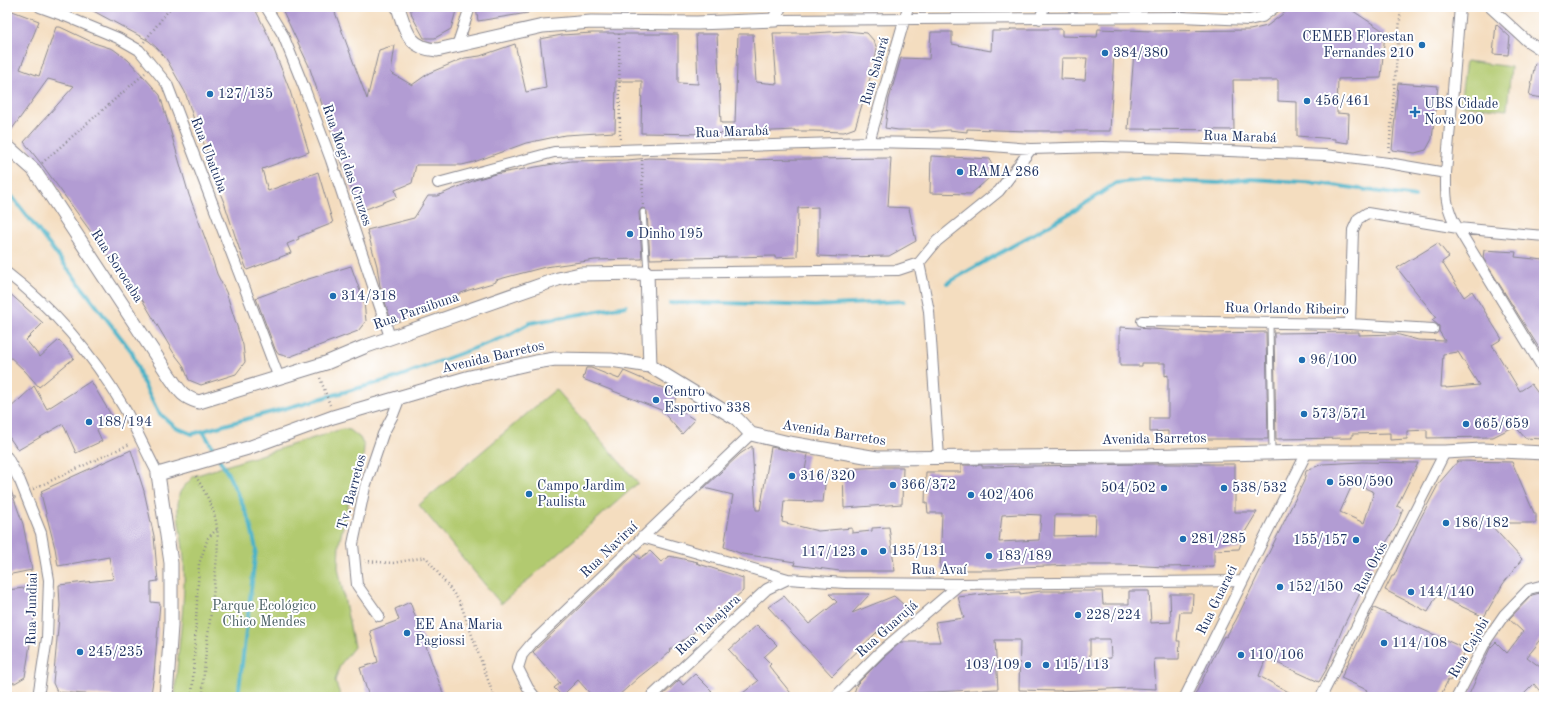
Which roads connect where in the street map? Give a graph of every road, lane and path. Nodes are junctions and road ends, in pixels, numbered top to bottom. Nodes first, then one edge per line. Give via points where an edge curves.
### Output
1 (40, 7) edge
2 (171, 7) edge
3 (266, 7) edge
4 (398, 7) edge
5 (470, 7) edge
6 (779, 7) edge
7 (908, 7) edge
8 (1044, 7) edge
9 (1275, 7) edge
10 (1401, 7) edge
11 (1460, 7) edge
12 (1490, 7) edge
13 (1040, 19) junction
14 (775, 20) junction
15 (904, 20) junction
16 (619, 21) junction
17 (457, 46) junction
18 (138, 50) junction
19 (1544, 52) edge
20 (153, 66) junction
21 (869, 142) junction
22 (7, 146) edge
23 (642, 149) junction
24 (1031, 149) junction
25 (621, 150) junction
26 (1388, 163) junction
27 (34, 170) junction
28 (1446, 173) junction
29 (438, 183) dead end
30 (643, 212) joint
31 (1458, 228) junction
32 (1544, 236) edge
33 (919, 263) junction
34 (7, 273) edge
35 (648, 273) junction
36 (1142, 321) dead end
37 (1270, 323) junction
38 (1350, 324) junction
39 (1433, 329) dead end
40 (390, 337) junction
41 (316, 366) junction
42 (650, 366) junction
43 (1544, 370) edge
44 (279, 378) junction
45 (400, 397) junction
46 (198, 402) joint
47 (333, 417) junction
48 (751, 434) junction
49 (140, 439) junction
50 (1307, 452) junction
51 (1445, 452) junction
52 (1272, 453) junction
53 (1544, 453) edge
54 (7, 456) edge
55 (940, 458) junction
56 (195, 463) junction
57 (158, 474) junction
58 (25, 493) junction
59 (217, 529) junction
60 (642, 537) junction
61 (355, 561) junction
62 (788, 579) junction
63 (1242, 582) junction
64 (960, 584) junction
65 (1544, 585) edge
66 (380, 616) dead end
67 (7, 696) edge
68 (13, 697) edge
69 (38, 697) edge
70 (166, 697) edge
71 (192, 697) edge
72 (203, 697) edge
73 (494, 697) edge
74 (535, 697) edge
75 (651, 697) edge
76 (835, 697) edge
77 (1185, 697) edge
78 (1321, 697) edge
79 (1457, 697) edge

1 - 18 street, Rua Ubatuba via 111,35
2 - 18 path
3 - 40 street, Rua Mogi das Cruzes via 283,35 305,90
4 - 17 street via 406,31 416,44 425,49 437,50
5 - 17 street
6 - 14 street
7 - 15 street, Rua Sabará
8 - 13 street
9 - 13 street via 1262,16 1249,20 1181,17
10 - 26 path
11 - 28 street
12 - 19 street via 1527,41
13 - 15 street
14 - 15 street
14 - 16 street via 697,23
15 - 21 street, Rua Sabará
16 - 17 street via 543,26
16 - 25 path
18 - 20 street, Rua Ubatuba
20 - 27 path
20 - 44 street, Rua Ubatuba via 167,84
21 - 23 street, Rua Marabá
21 - 24 street, Rua Marabá via 966,144
22 - 27 street, Rua Sorocaba
23 - 25 street, Rua Marabá
23 - 30 path
24 - 26 street, Rua Marabá via 1180,148 1325,155
24 - 33 street via 999,190 937,241
25 - 29 street, Rua Marabá via 554,152
26 - 28 street, Rua Marabá
27 - 46 street, Rua Sorocaba via 181,392 188,399
28 - 31 street via 1445,197
30 - 35 lane
31 - 32 street
31 - 38 street via 1367,213 1358,219 1353,230
31 - 43 street
33 - 35 street via 898,270
33 - 55 street via 929,311
34 - 49 street via 27,288 86,351 123,406
35 - 40 street, Rua Paraibuna via 580,274 558,279
35 - 42 street
36 - 37 street, Rua Orlando Ribeiro
37 - 38 street, Rua Orlando Ribeiro
37 - 52 lane
38 - 39 street, Rua Orlando Ribeiro
40 - 41 street, Rua Paraibuna
41 - 44 street, Rua Paraibuna
41 - 47 path
42 - 45 street, Avenida Barretos via 611,360 555,359 470,377
42 - 48 street, Avenida Barretos via 737,419
44 - 46 street, Rua Paraibuna
45 - 47 street, Avenida Barretos
45 - 61 street, Tv. Barretos via 383,434 365,487 353,544
47 - 56 street, Avenida Barretos via 248,448
48 - 55 street, Avenida Barretos via 877,458
48 - 60 street, Rua Naviraí
49 - 57 street
49 - 58 path
50 - 51 street, Avenida Barretos
50 - 52 street, Avenida Barretos
50 - 63 street, Rua Guaraci
51 - 53 street, Avenida Barretos via 1482,450
51 - 78 street, Rua Orós
52 - 55 street, Avenida Barretos
54 - 58 street, Rua Jundiai
56 - 57 street, Avenida Barretos
56 - 59 path via 215,516
57 - 70 street via 171,563 171,626
58 - 69 street, Rua Jundiai via 41,533 49,580 47,638
59 - 71 path via 208,538 199,564
59 - 72 path via 217,558
60 - 62 street, Rua Avaí
60 - 74 street, Rua Naviraí via 522,655 518,668
61 - 66 street, Tv. Barretos via 357,585
61 - 73 path via 393,563 426,557 460,602
62 - 64 street, Rua Avaí via 845,583
62 - 75 street, Rua Tabajara via 766,589
63 - 64 street, Rua Avaí
63 - 77 street, Rua Guaraci
64 - 76 street, Rua Guarujá via 880,653
65 - 79 street, Rua Cajobi via 1529,589 1504,615 1486,641
67 - 68 street

